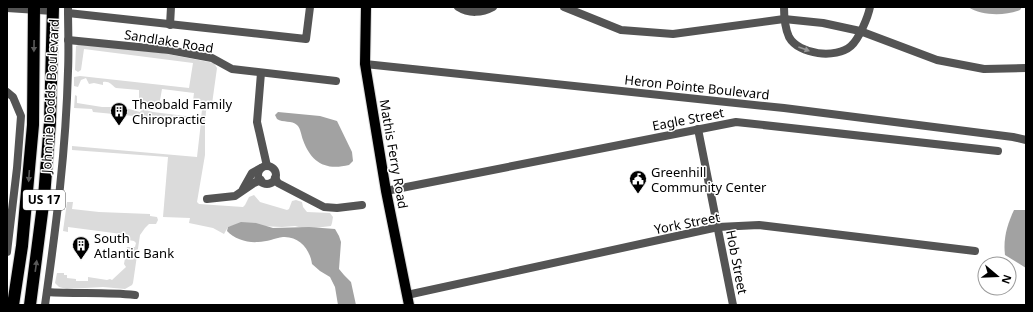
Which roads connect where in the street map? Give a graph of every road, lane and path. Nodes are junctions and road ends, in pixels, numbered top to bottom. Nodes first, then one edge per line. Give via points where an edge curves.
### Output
1 (171, 7) edge
2 (310, 7) edge
3 (366, 7) edge
4 (458, 7) edge
5 (493, 7) edge
6 (564, 7) edge
7 (784, 7) edge
8 (870, 7) edge
9 (7, 8) edge
10 (34, 8) edge
11 (53, 9) edge
12 (68, 10) edge
13 (784, 19) junction
14 (170, 25) junction
15 (860, 31) junction
16 (68, 40) junction
17 (365, 64) junction
18 (1026, 68) edge
19 (261, 73) junction
20 (336, 81) dead end
21 (7, 92) edge
22 (698, 129) junction
23 (1026, 140) edge
24 (998, 151) dead end
25 (264, 167) junction
26 (275, 178) junction
27 (261, 180) junction
28 (386, 191) junction
29 (240, 193) junction
30 (208, 199) dead end
31 (362, 205) dead end
32 (10, 206) edge
33 (9, 220) edge
34 (718, 227) junction
35 (975, 251) dead end
36 (7, 252) edge
37 (47, 292) junction
38 (135, 295) dead end
39 (408, 300) edge
40 (13, 305) edge
41 (30, 305) edge
42 (45, 305) edge
43 (733, 305) edge

1 - 14 street
2 - 14 street via 306,39
3 - 17 main road, Mathis Ferry Road
4 - 5 street via 466,11 481,12
6 - 13 street via 621,30 673,34
7 - 13 street
8 - 15 street
9 - 10 street
10 - 11 street
10 -> 40 highway, Johnnie Dodds Boulevard / US 17 via 32,132 22,246
41 -> 11 highway, Johnnie Dodds Boulevard / US 17 via 44,197 50,122
12 - 14 street
12 - 16 street, Johnnie Dodds Boulevard
13 - 15 street via 823,23
13 -> 15 street via 789,38 798,47 814,53 836,54 850,46
15 - 18 street via 937,60 984,69
16 - 19 street, Sandlake Road via 169,50 212,58 232,69
16 - 37 street, Johnnie Dodds Boulevard via 63,160
17 - 23 street, Heron Pointe Boulevard via 784,108
17 - 28 main road, Mathis Ferry Road
19 - 20 street, Sandlake Road
19 - 25 street via 258,122
21 - 32 street via 13,97 20,116 19,151
22 - 24 street, Eagle Street via 736,122
22 - 28 street, Eagle Street
22 - 34 street, Hob Street
25 - 26 street via 275,171
25 - 27 street via 258,174
25 - 29 street via 252,173
26 - 27 street via 270,183
26 - 31 street via 278,183 324,207
27 - 29 street
28 - 39 main road, Mathis Ferry Road
29 - 30 street via 235,196
32 - 33 street
33 - 36 street
34 - 35 street, York Street via 759,225
34 - 39 street, York Street
34 - 43 street, Hob Street
37 - 38 street
37 - 42 street, Johnnie Dodds Boulevard

